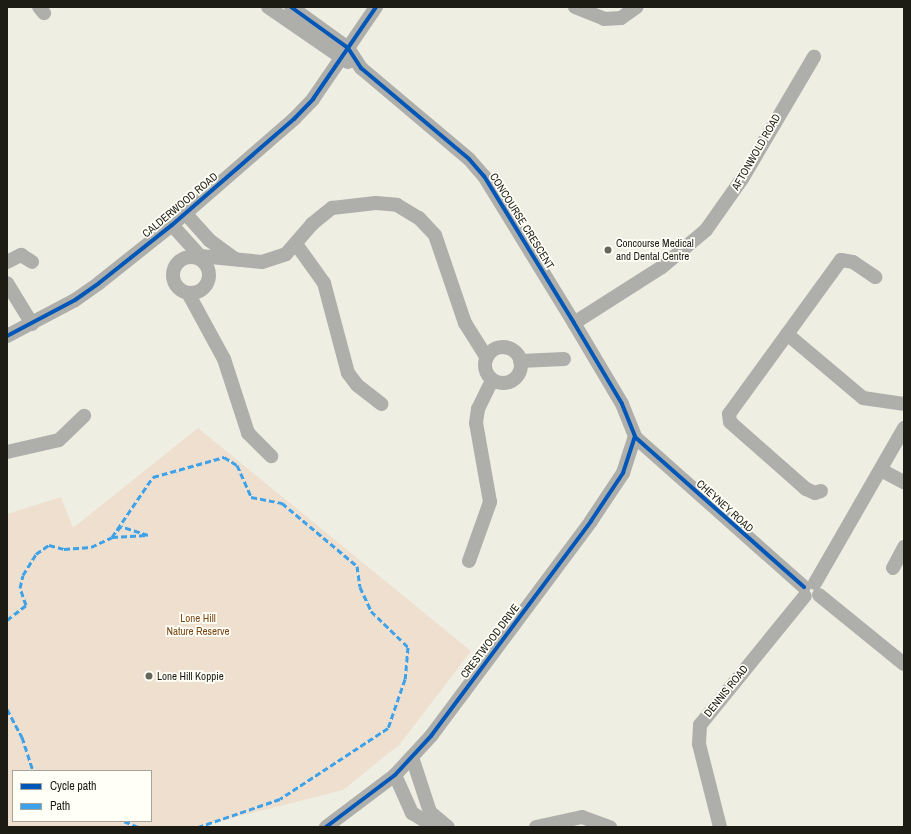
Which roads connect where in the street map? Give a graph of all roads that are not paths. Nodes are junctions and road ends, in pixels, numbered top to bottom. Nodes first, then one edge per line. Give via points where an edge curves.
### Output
1 (268, 7) edge
2 (291, 7) edge
3 (376, 7) edge
4 (575, 7) edge
5 (637, 7) edge
6 (344, 54) junction
7 (814, 57) dead end
8 (185, 214) junction
9 (172, 225) junction
10 (296, 244) junction
11 (200, 257) junction
12 (235, 259) junction
13 (7, 262) edge
14 (32, 262) dead end
15 (875, 277) dead end
16 (7, 283) edge
17 (188, 293) junction
18 (574, 323) junction
19 (32, 324) junction
20 (787, 334) junction
21 (7, 336) edge
22 (487, 358) junction
23 (564, 359) dead end
24 (520, 361) junction
25 (492, 380) junction
26 (381, 404) dead end
27 (904, 404) edge
28 (84, 416) dead end
29 (904, 428) edge
30 (635, 437) junction
31 (7, 452) edge
32 (271, 456) dead end
33 (881, 470) junction
34 (904, 482) edge
35 (821, 491) dead end
36 (904, 548) edge
37 (468, 560) dead end
38 (893, 568) dead end
39 (811, 590) junction
40 (904, 664) edge
41 (412, 757) junction
42 (395, 775) junction
43 (326, 827) edge
44 (435, 827) edge
45 (448, 827) edge
46 (536, 827) edge
47 (610, 827) edge
48 (720, 827) edge

1 - 6 street, CONCOURSE CRESCENT
2 - 6 street, CONCOURSE CRESCENT
3 - 6 street, CALDERWOOD ROAD
4 - 5 street via 604,19 621,18
6 - 8 street, CALDERWOOD ROAD via 294,118
6 - 18 street, CONCOURSE CRESCENT via 452,141 484,176
7 - 18 street, AFTONWOLD ROAD via 742,179 698,238 662,267
8 - 9 street, CALDERWOOD ROAD
8 - 12 street via 209,240
9 - 11 street
9 - 19 street, CALDERWOOD ROAD via 75,300
10 - 12 street via 286,254 272,260
10 - 22 street via 312,224 332,208 376,202 407,210 435,235 465,324
10 - 26 street via 316,269 329,295 348,373 357,385
11 - 12 street
11 - 17 street via 208,267 210,279 203,290
11 - 17 street via 186,257 173,271 175,284
13 - 14 street via 21,255
15 - 20 street via 853,262 841,260
16 - 19 street
17 - 32 street via 224,359 248,433
18 - 30 street, CONCOURSE CRESCENT via 622,404
19 - 21 street, CALDERWOOD ROAD
20 - 27 street via 863,398
20 - 35 street via 728,418 806,489 815,493
22 - 24 street via 502,348 513,351
22 - 25 street via 486,370
23 - 24 street
24 - 25 street via 515,378 504,383
25 - 37 street via 478,409 476,423 490,502
28 - 31 street via 59,440
29 - 33 street, DENNIS ROAD
30 - 39 street, CHEYNEY ROAD
30 - 41 street, CRESTWOOD DRIVE via 623,473 591,520
33 - 34 street
33 - 39 street, DENNIS ROAD
36 - 38 street
39 - 40 street, CHEYNEY ROAD
39 - 48 street, DENNIS ROAD via 700,725 699,744
41 - 42 street, CRESTWOOD DRIVE
41 - 45 street via 430,812
42 - 43 street, CRESTWOOD DRIVE
42 - 44 street via 412,813
46 - 47 street via 582,817

